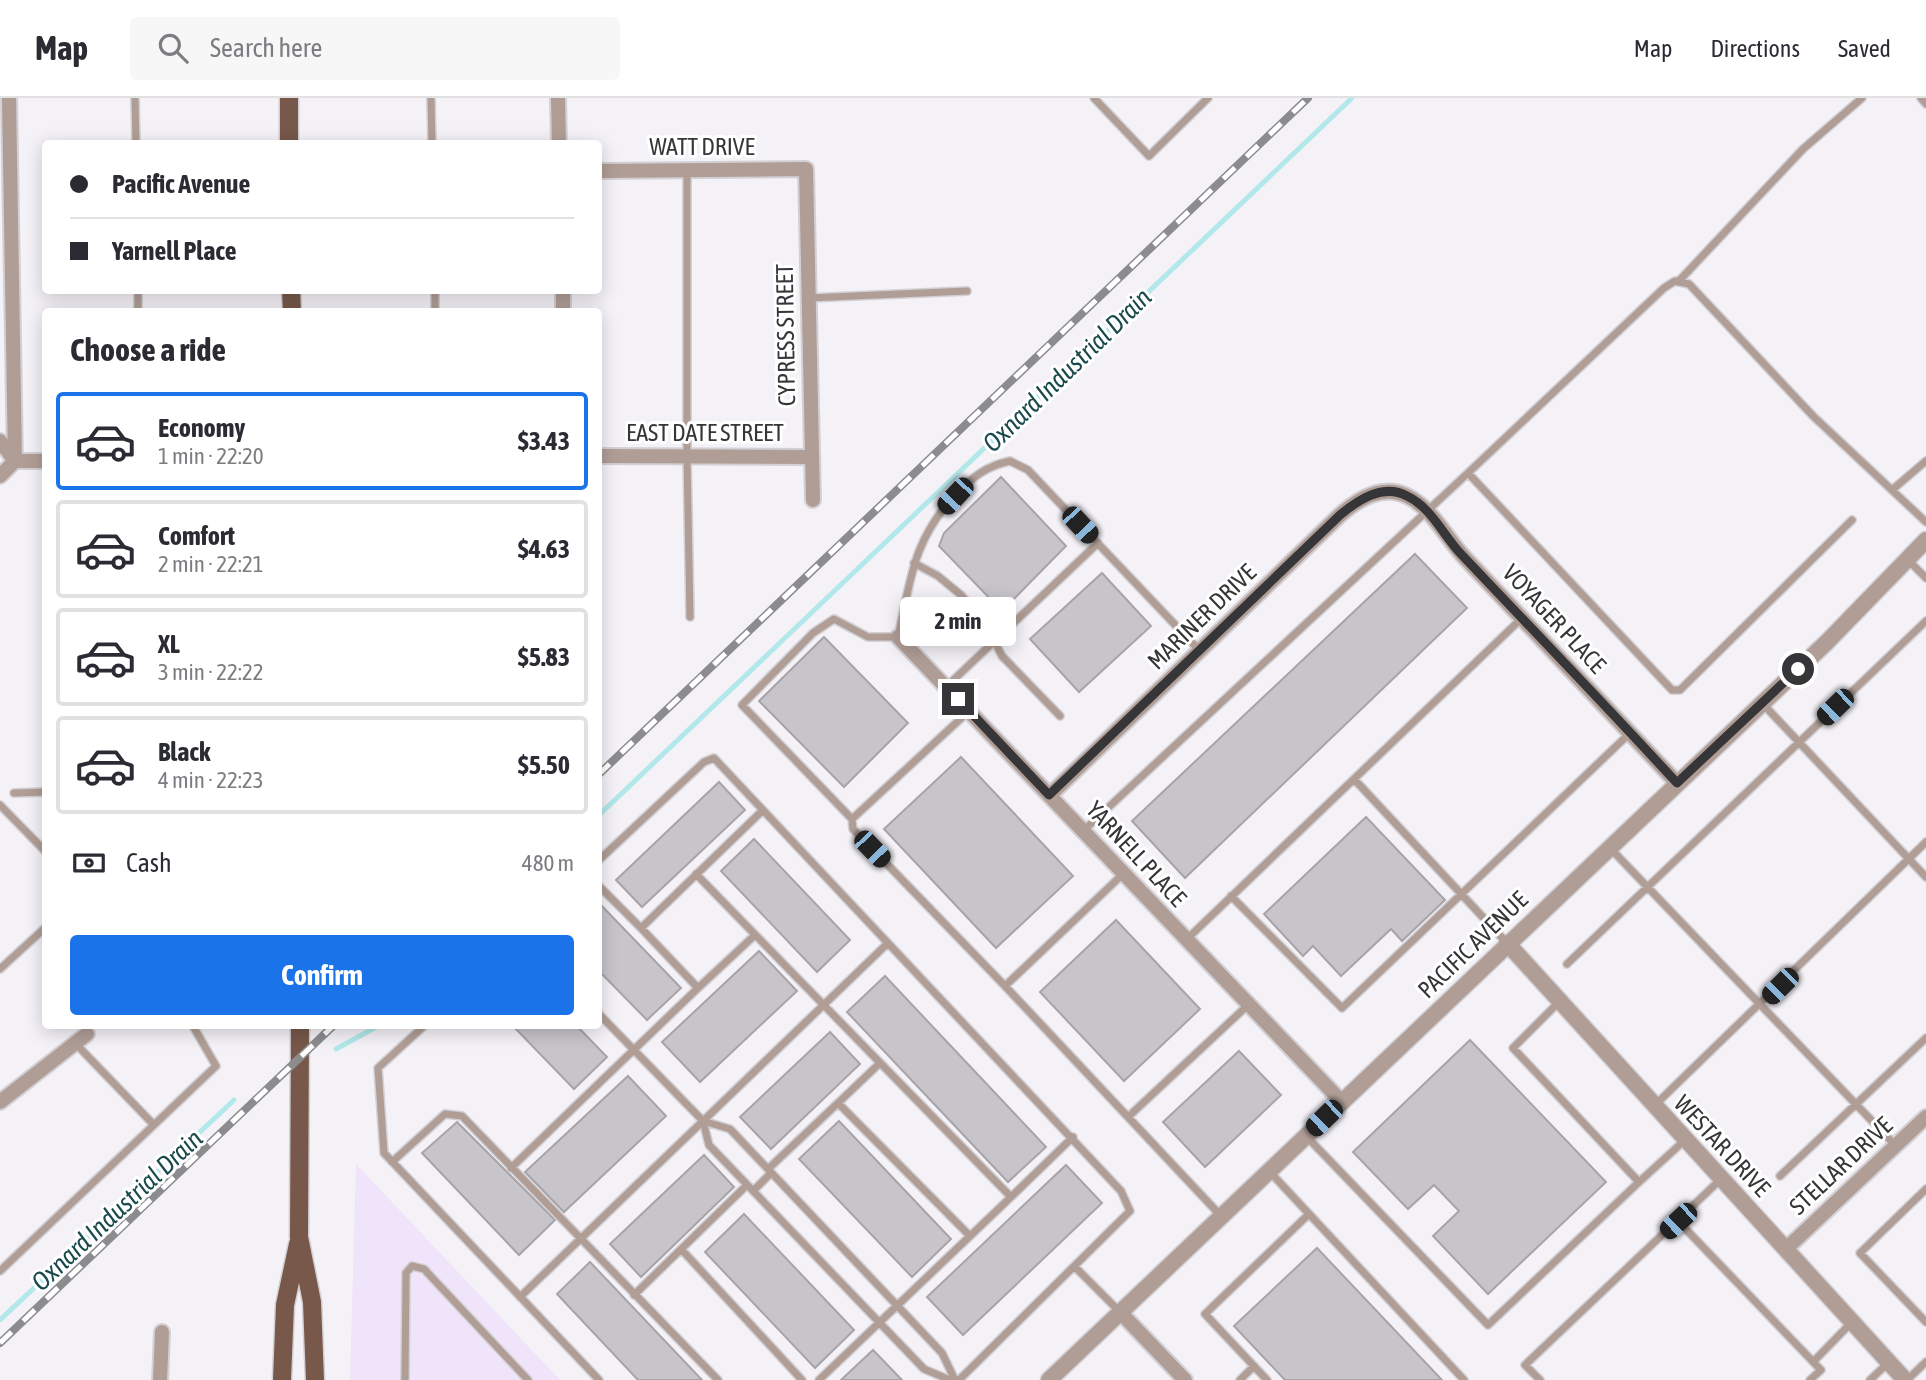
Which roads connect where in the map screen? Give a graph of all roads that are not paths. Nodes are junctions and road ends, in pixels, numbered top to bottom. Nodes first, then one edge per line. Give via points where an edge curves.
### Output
1 (9, 98) edge
2 (135, 98) edge
3 (289, 98) edge
4 (431, 98) edge
5 (558, 98) edge
6 (1094, 98) edge
7 (1208, 98) edge
8 (1862, 98) edge
9 (1921, 98) edge
10 (1926, 104) edge
11 (136, 140) edge
12 (289, 140) edge
13 (432, 140) edge
14 (559, 140) edge
15 (687, 169) junction
16 (806, 169) joint
17 (602, 171) edge
18 (1678, 282) junction
19 (967, 292) dead end
20 (808, 298) junction
21 (0, 441) edge
22 (602, 456) edge
23 (687, 456) junction
24 (811, 457) junction
25 (15, 461) junction
26 (42, 461) edge
27 (1926, 461) edge
28 (1468, 473) junction
29 (0, 476) edge
30 (1892, 490) junction
31 (1396, 492) joint
32 (813, 500) dead end
33 (1426, 510) junction
34 (1852, 520) dead end
35 (1926, 522) edge
36 (1926, 540) edge
37 (1098, 543) junction
38 (1907, 559) junction
39 (914, 563) junction
40 (1926, 578) edge
41 (690, 617) dead end
42 (1522, 618) junction
43 (1926, 621) edge
44 (898, 637) junction
45 (995, 640) junction
46 (1200, 651) junction
47 (946, 688) junction
48 (1762, 703) junction
49 (970, 711) junction
50 (1060, 716) dead end
51 (1630, 733) junction
52 (1799, 742) junction
53 (1354, 779) junction
54 (1677, 783) junction
55 (42, 792) edge
56 (14, 793) dead end
57 (1049, 795) junction
58 (0, 805) edge
59 (762, 810) junction
60 (852, 819) junction
61 (1083, 831) junction
62 (1926, 842) edge
63 (1609, 847) junction
64 (42, 848) edge
65 (602, 857) edge
66 (1908, 859) junction
67 (1124, 873) junction
68 (696, 874) junction
69 (1926, 877) edge
70 (1647, 887) junction
71 (602, 889) edge
72 (1463, 893) junction
73 (1231, 896) junction
74 (641, 928) junction
75 (42, 931) edge
76 (755, 935) junction
77 (1186, 940) junction
78 (888, 943) junction
79 (1507, 943) junction
80 (1567, 964) dead end
81 (0, 969) edge
82 (1005, 986) junction
83 (698, 988) junction
84 (1559, 1002) junction
85 (1761, 1004) junction
86 (823, 1005) junction
87 (1248, 1005) junction
88 (602, 1017) edge
89 (195, 1029) edge
90 (300, 1029) edge
91 (421, 1029) edge
92 (87, 1034) dead end
93 (1926, 1038) edge
94 (74, 1041) junction
95 (635, 1050) junction
96 (880, 1063) junction
97 (1341, 1101) junction
98 (0, 1102) edge
99 (838, 1103) junction
100 (1856, 1104) junction
101 (1654, 1107) junction
102 (1128, 1117) junction
103 (1926, 1117) edge
104 (703, 1121) junction
105 (154, 1125) junction
106 (1306, 1136) junction
107 (1073, 1137) junction
108 (1686, 1140) junction
109 (1896, 1146) junction
110 (392, 1162) junction
111 (511, 1168) junction
112 (770, 1171) junction
113 (1268, 1171) junction
114 (1780, 1176) dead end
115 (1722, 1179) junction
116 (1639, 1182) junction
117 (750, 1188) junction
118 (1926, 1189) edge
119 (1011, 1197) junction
120 (1309, 1214) junction
121 (1221, 1216) junction
122 (1678, 1221) junction
123 (970, 1236) junction
124 (299, 1237) junction
125 (579, 1239) junction
126 (1787, 1248) junction
127 (681, 1249) junction
128 (1075, 1267) junction
129 (0, 1271) edge
130 (634, 1295) junction
131 (520, 1297) junction
132 (897, 1306) junction
133 (1120, 1312) junction
134 (879, 1322) junction
135 (1926, 1322) edge
136 (1851, 1323) junction
137 (162, 1332) dead end
138 (1813, 1362) junction
139 (1926, 1362) edge
140 (1889, 1363) junction
141 (1254, 1366) junction
142 (1183, 1379) edge
143 (160, 1380) edge
144 (282, 1380) edge
145 (315, 1380) edge
146 (405, 1380) edge
147 (528, 1380) edge
148 (599, 1380) edge
149 (718, 1380) edge
150 (802, 1380) edge
151 (819, 1380) edge
152 (955, 1380) edge
153 (1049, 1380) edge
154 (1240, 1380) edge
155 (1267, 1380) edge
156 (1465, 1380) edge
157 (1540, 1380) edge
158 (1810, 1380) edge
159 (1870, 1380) edge
160 (1906, 1380) edge

1 - 25 street
2 - 11 lane
3 - 12 main road
4 - 13 lane
5 - 14 street
6 - 7 lane via 1149,156
8 - 18 lane via 1803,149
9 - 10 lane
15 - 16 street, WATT DRIVE
15 - 17 street, WATT DRIVE
15 - 23 lane
16 - 20 street, CYPRESS STREET
18 - 28 lane via 1664,288
18 - 30 lane via 1689,284 1812,416
19 - 20 lane
20 - 24 street, CYPRESS STREET
21 - 25 street
22 - 23 street, EAST DATE STREET
23 - 24 street, EAST DATE STREET
23 - 41 lane
24 - 32 street, CYPRESS STREET
25 - 26 street
25 - 29 street
27 - 30 lane
28 - 33 lane
28 - 34 lane via 1672,690 1680,690
30 - 35 lane
31 - 33 street, VOYAGER PLACE
31 - 46 street, MARINER DRIVE via 1385,491 1354,503
33 - 42 street, VOYAGER PLACE
33 - 61 lane
36 - 38 street, PACIFIC AVENUE
37 - 39 lane via 1028,470 1010,461 990,465 969,480 926,530
37 - 45 lane
37 - 46 lane
38 - 40 lane
38 - 48 street, PACIFIC AVENUE
39 - 44 lane
39 - 45 lane via 961,595
42 - 51 street, VOYAGER PLACE
42 - 53 lane
43 - 52 lane
44 - 47 street, YARNELL PLACE
44 - 60 lane via 868,636 834,619 813,633 742,705
45 - 47 lane
45 - 50 lane via 1002,656
46 - 57 street, MARINER DRIVE
47 - 49 street, YARNELL PLACE
48 - 52 lane
48 - 54 street, PACIFIC AVENUE
49 - 57 street, YARNELL PLACE
49 - 60 lane
51 - 54 street, VOYAGER PLACE
51 - 72 lane
52 - 66 lane
52 - 70 lane
53 - 72 lane
53 - 73 lane
54 - 63 street, PACIFIC AVENUE
55 - 56 lane
57 - 61 street, YARNELL PLACE
58 - 64 lane
59 - 65 lane via 713,758
59 - 68 lane
59 - 78 lane
60 - 82 lane via 853,829
61 - 67 street, YARNELL PLACE
62 - 66 lane
63 - 70 lane
63 - 79 street, PACIFIC AVENUE
66 - 69 lane
66 - 85 lane
67 - 77 street, YARNELL PLACE
67 - 82 lane
68 - 74 lane
68 - 76 lane
70 - 80 lane
70 - 85 lane
71 - 74 lane
72 - 73 lane via 1342,1007
72 - 79 lane
73 - 77 lane
74 - 83 lane
75 - 81 lane
76 - 83 lane
76 - 86 lane
77 - 87 street, YARNELL PLACE
78 - 86 lane
78 - 107 lane
79 - 84 street, WESTAR DRIVE
79 - 97 street, PACIFIC AVENUE
82 - 102 lane
83 - 95 lane
84 - 101 street, WESTAR DRIVE
84 - 116 lane via 1513,1048
85 - 100 lane
85 - 101 lane
86 - 96 lane
86 - 104 lane
87 - 97 street, YARNELL PLACE
87 - 102 lane
88 - 95 lane
89 - 105 lane via 216,1066
90 - 124 main road
91 - 110 lane via 379,1068 384,1153
92 - 94 street
93 - 100 lane
94 - 98 street
94 - 105 lane
95 - 104 lane
95 - 111 lane
96 - 99 lane
96 - 119 lane
97 - 106 street, PACIFIC AVENUE
99 - 112 lane
99 - 123 lane
100 - 109 lane
100 - 114 lane
101 - 108 street, WESTAR DRIVE
102 - 121 lane
103 - 109 street, STELLAR DRIVE
104 - 112 lane via 730,1129
104 - 117 lane via 709,1145
104 - 125 lane
105 - 129 lane
106 - 113 street, PACIFIC AVENUE
106 - 116 lane via 1488,1325
107 - 119 lane
107 - 128 lane via 1121,1191 1130,1211
108 - 115 street, WESTAR DRIVE
108 - 116 lane
109 - 126 street, STELLAR DRIVE
110 - 111 lane via 445,1114 454,1112
110 - 131 lane
111 - 125 lane
112 - 117 lane
112 - 132 lane
113 - 120 lane
113 - 121 street, PACIFIC AVENUE
115 - 122 lane
115 - 126 street, WESTAR DRIVE
117 - 127 lane
117 - 134 lane
118 - 135 lane via 1860,1253
119 - 123 lane
120 - 141 lane via 1205,1314
120 - 156 lane
121 - 133 street, PACIFIC AVENUE
122 - 138 lane
122 - 157 lane via 1525,1365
123 - 132 lane
124 - 144 main road via 285,1305
124 - 145 main road via 312,1302
125 - 130 lane
125 - 131 lane
126 - 136 street, WESTAR DRIVE
127 - 130 lane
127 - 150 lane
128 - 133 lane
128 - 152 lane
130 - 149 lane
131 - 148 lane
132 - 134 lane
132 - 152 lane via 942,1353
133 - 142 street
133 - 153 street, PACIFIC AVENUE
134 - 151 lane
134 - 152 lane via 924,1369
136 - 138 lane
136 - 140 street, WESTAR DRIVE
137 - 143 street
138 - 158 lane via 1821,1370
139 - 160 lane
140 - 159 lane
140 - 160 street, WESTAR DRIVE
141 - 154 lane
141 - 155 lane
146 - 147 lane via 406,1273 412,1266 424,1269

